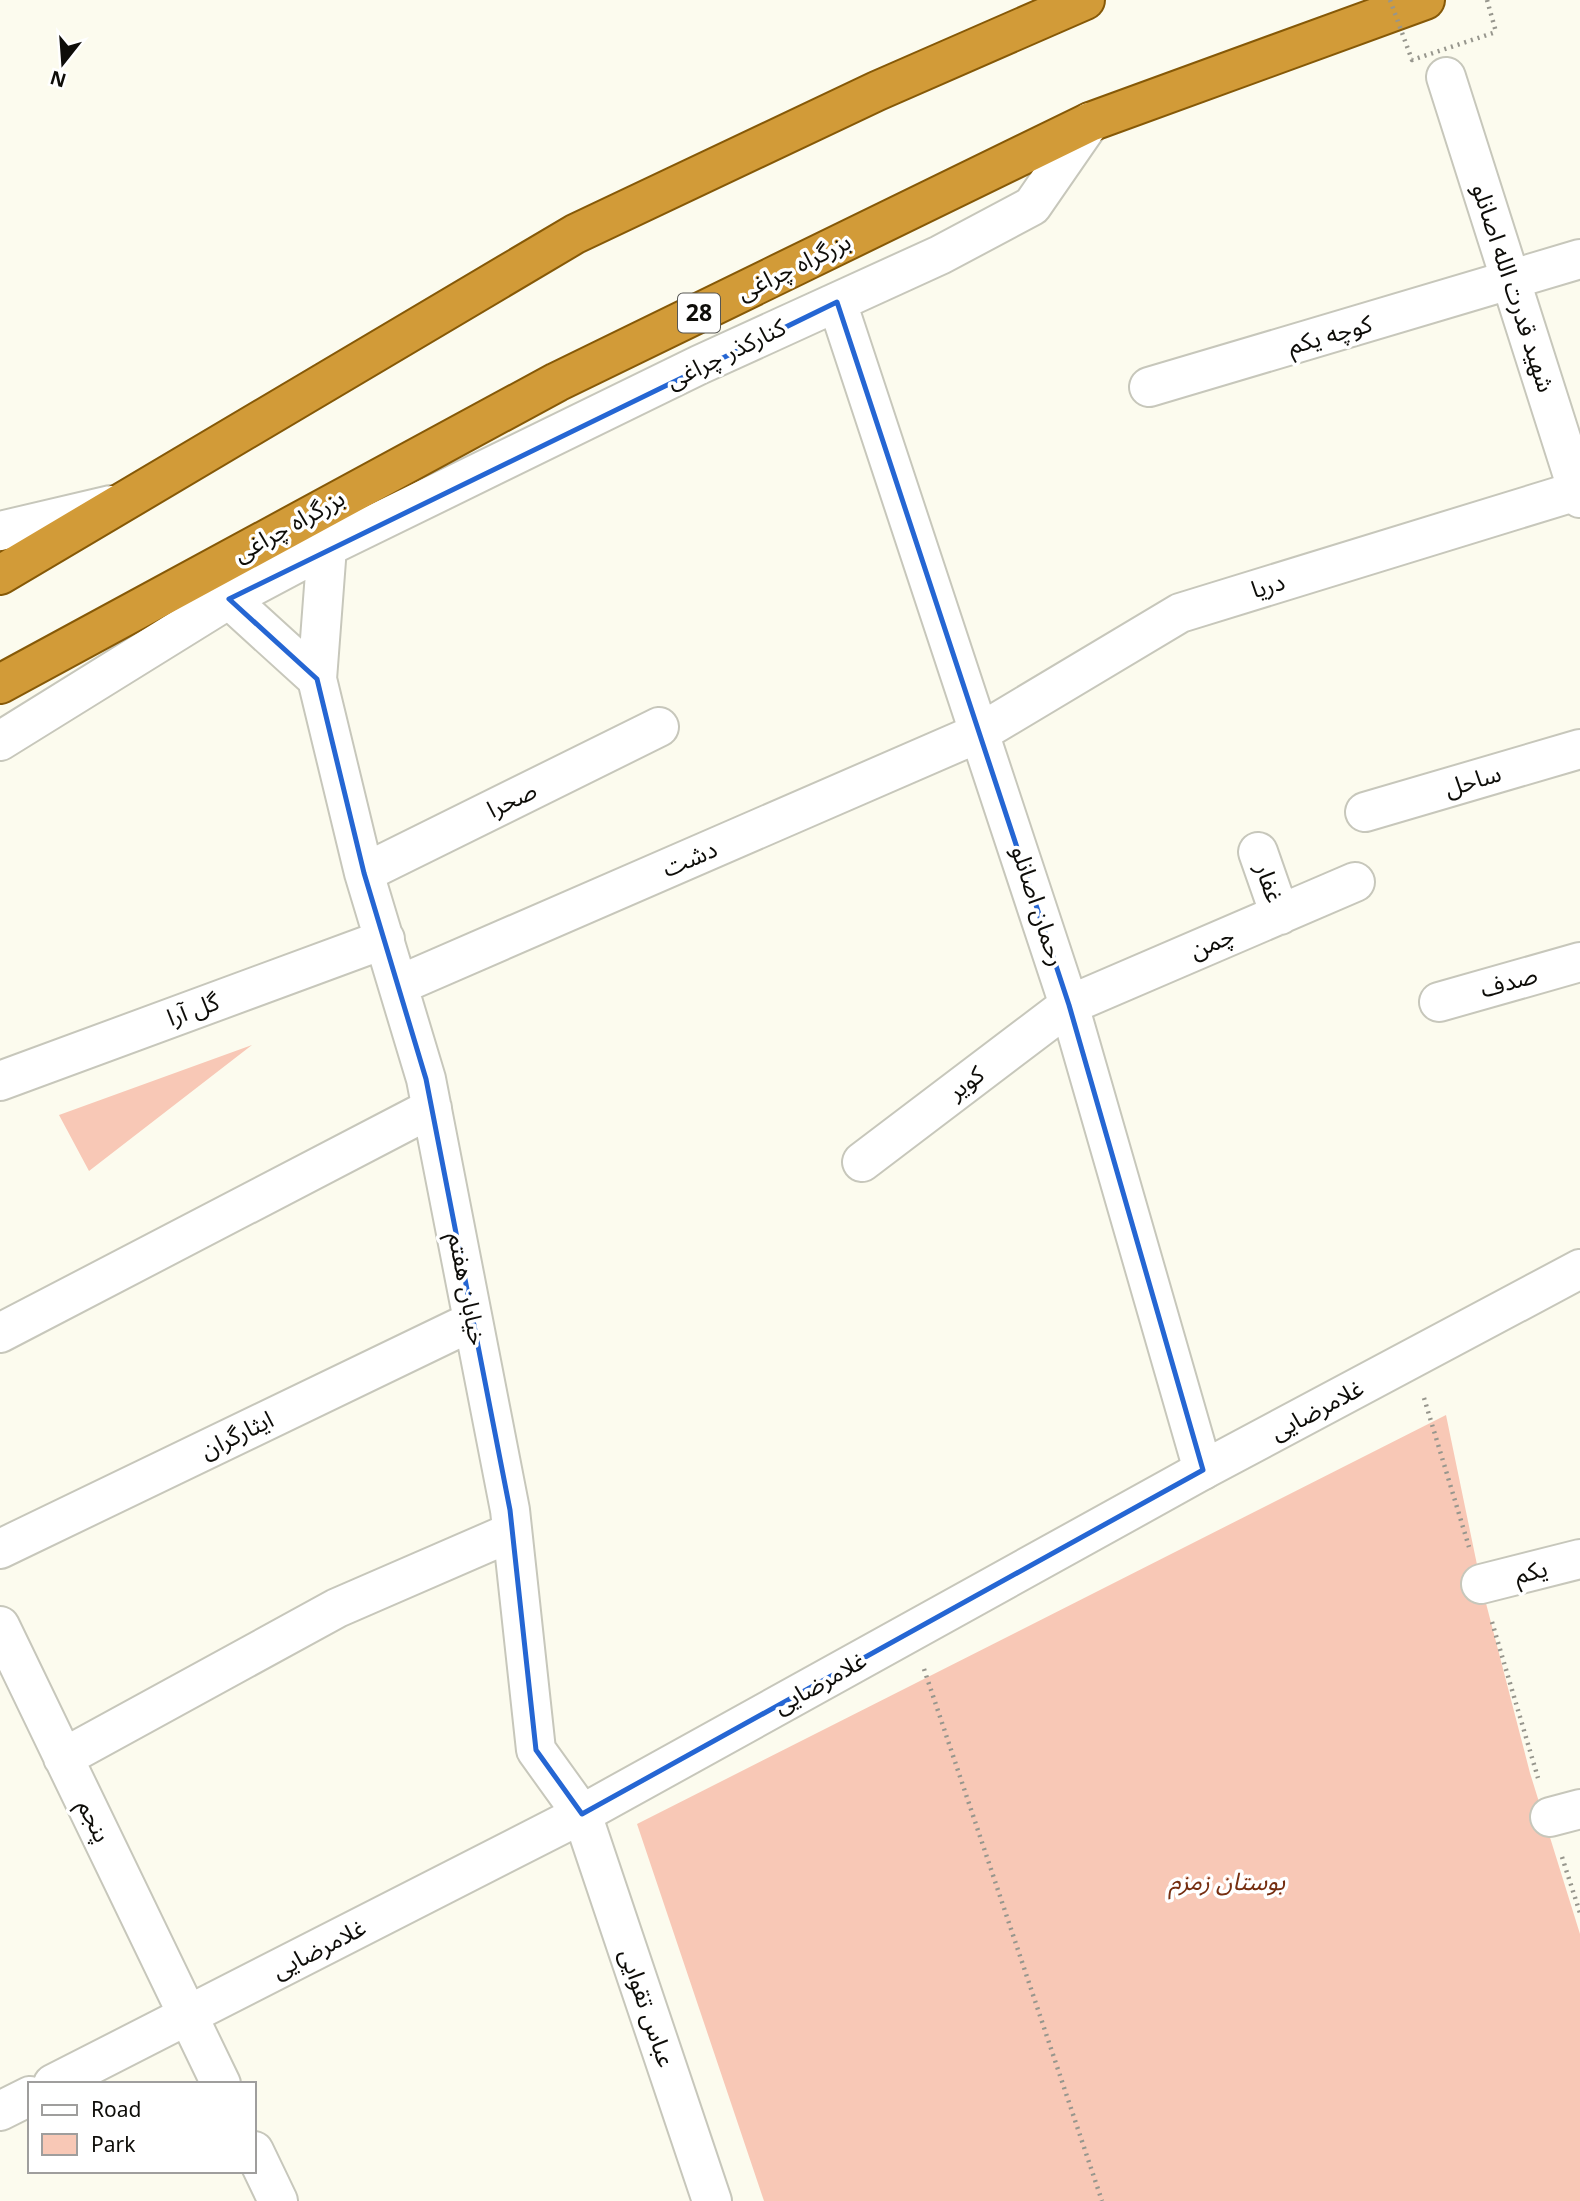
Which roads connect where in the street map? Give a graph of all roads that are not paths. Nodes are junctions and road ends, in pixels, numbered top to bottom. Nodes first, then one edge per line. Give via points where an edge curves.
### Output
1 (1085, 0) edge
2 (1425, 0) edge
3 (1446, 77) dead end
4 (1090, 122) junction
5 (1580, 259) edge
6 (1511, 282) junction
7 (837, 302) junction
8 (1149, 387) dead end
9 (1579, 493) edge
10 (117, 503) junction
11 (0, 531) edge
12 (327, 547) junction
13 (0, 575) edge
14 (229, 599) junction
15 (317, 679) junction
16 (0, 684) edge
17 (659, 727) dead end
18 (981, 732) junction
19 (0, 741) edge
20 (1580, 749) edge
21 (1365, 813) dead end
22 (1258, 852) dead end
23 (364, 873) junction
24 (1356, 882) dead end
25 (1280, 915) junction
26 (386, 939) junction
27 (1580, 962) edge
28 (399, 985) junction
29 (1438, 1002) dead end
30 (1069, 1004) junction
31 (0, 1081) edge
32 (432, 1108) junction
33 (862, 1162) dead end
34 (1580, 1269) edge
35 (473, 1321) junction
36 (0, 1333) edge
37 (1203, 1471) junction
38 (512, 1532) junction
39 (0, 1549) edge
40 (1580, 1559) edge
41 (1481, 1584) road end
42 (0, 1626) edge
43 (64, 1758) junction
44 (582, 1814) junction
45 (188, 2016) junction
46 (57, 2082) edge
47 (220, 2082) edge
48 (28, 2097) edge
49 (0, 2111) edge
50 (256, 2155) edge
51 (278, 2201) edge
52 (712, 2201) edge

1 - 10 highway via 877,91 575,234
2 - 4 highway, بزرگراه چراغی / 28
3 - 6 street, شهید قدرت الله اصانلو
4 - 7 street, کنارکذر چراغی via 1032,206
4 - 16 highway, بزرگراه چراغی / 28 via 557,382
5 - 6 street, کوچه یکم
6 - 8 street, کوچه یکم
6 - 9 street, شهید قدرت الله اصانلو
7 - 12 street, کنارکذر چراغی
7 - 18 street, رحمان اصانلو
9 - 18 street, دریا via 1180,613
10 - 11 street
10 - 13 highway
12 - 14 street, کنارکذر چراغی
12 - 15 street
14 - 15 street
14 - 19 street, کنارکذر چراغی
15 - 23 street, خیابان هفتم
17 - 23 street, صحرا
18 - 28 street, دشت
18 - 30 street, رحمان اصانلو
20 - 21 street, ساحل
22 - 25 street, غفار
23 - 26 street, خیابان هفتم
24 - 25 street, چمن
25 - 30 street, چمن
26 - 28 street, خیابان هفتم
26 - 31 street, گل آرا
27 - 29 street, صدف
28 - 32 street, خیابان هفتم
30 - 33 street, کویر
30 - 37 street, رحمان اصانلو
32 - 35 street, خیابان هفتم
32 - 36 street
34 - 37 street, غلامرضایی
35 - 38 street, خیابان هفتم
35 - 39 street, ایثارگران
37 - 44 street, غلامرضایی
38 - 43 street via 338,1608
38 - 44 street, خیابان هفتم via 536,1750
40 - 41 street, یکم
42 - 43 street, پنجم
43 - 45 street, پنجم
44 - 45 street, غلامرضایی
44 - 52 street, عباس تقوایی
45 - 46 street, غلامرضایی
45 - 47 street, پنجم
48 - 49 street
50 - 51 street

